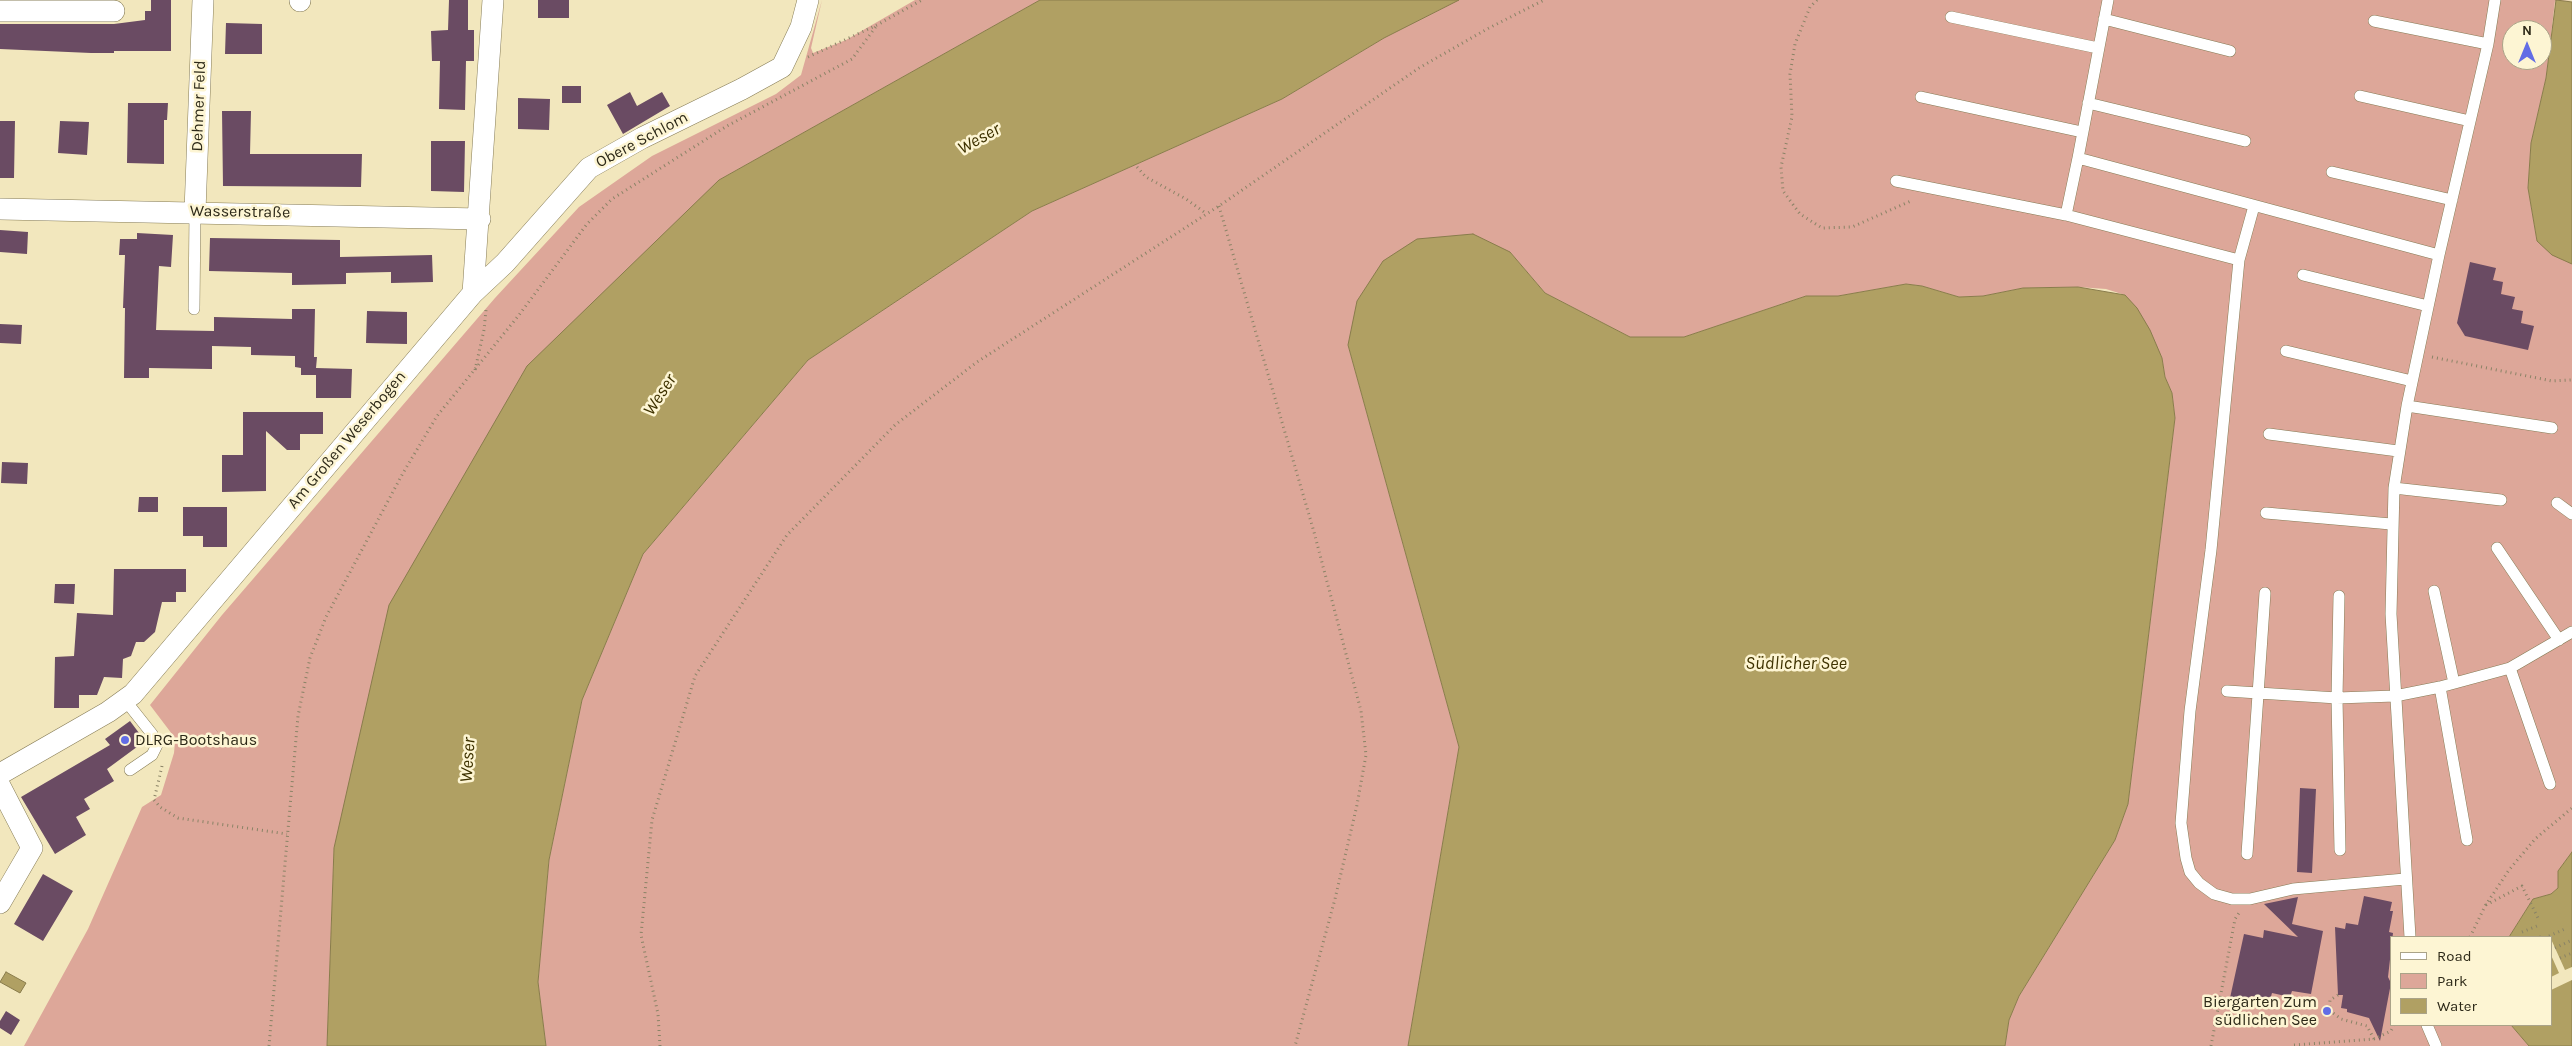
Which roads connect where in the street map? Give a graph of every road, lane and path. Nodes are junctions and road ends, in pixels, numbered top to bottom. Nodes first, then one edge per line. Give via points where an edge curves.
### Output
1 (203, 0) edge
2 (493, 0) edge
3 (808, 0) edge
4 (922, 0) edge
5 (1544, 0) edge
6 (1817, 0) edge
7 (2108, 0) edge
8 (2495, 0) edge
9 (39, 6) edge
10 (0, 11) edge
11 (114, 11) dead end
12 (1951, 17) dead end
13 (2104, 19) junction
14 (2374, 21) dead end
15 (877, 25) junction
16 (2488, 44) junction
17 (2098, 48) junction
18 (2230, 51) dead end
19 (782, 66) junction
20 (2360, 96) dead end
21 (1921, 97) dead end
22 (2088, 103) junction
23 (2470, 121) junction
24 (2082, 132) junction
25 (2245, 141) dead end
26 (2078, 158) junction
27 (1137, 167) dead end
28 (2332, 172) dead end
29 (1896, 181) dead end
30 (1939, 190) junction
31 (2452, 200) junction
32 (1219, 206) junction
33 (2254, 206) junction
34 (0, 209) edge
35 (195, 211) junction
36 (1207, 214) junction
37 (2066, 215) junction
38 (480, 219) junction
39 (2439, 255) junction
40 (2239, 260) junction
41 (2303, 275) dead end
42 (470, 296) junction
43 (2428, 306) junction
44 (194, 309) dead end
45 (2286, 351) dead end
46 (2418, 354) junction
47 (475, 371) junction
48 (2572, 380) edge
49 (2412, 381) junction
50 (2407, 406) junction
51 (2552, 428) dead end
52 (2268, 434) dead end
53 (2398, 452) junction
54 (2394, 488) junction
55 (2501, 500) dead end
56 (2556, 503) dead end
57 (2266, 513) dead end
58 (2572, 514) edge
59 (2391, 524) junction
60 (2497, 548) dead end
61 (2434, 591) dead end
62 (2265, 593) dead end
63 (2338, 596) dead end
64 (2572, 634) edge
65 (2559, 640) junction
66 (2510, 668) junction
67 (2454, 683) junction
68 (2440, 687) junction
69 (2227, 691) dead end
70 (2258, 693) junction
71 (2395, 696) junction
72 (2337, 698) junction
73 (124, 700) junction
74 (130, 770) dead end
75 (0, 774) edge
76 (2550, 784) dead end
77 (0, 786) edge
78 (160, 807) dead end
79 (2572, 808) edge
80 (287, 834) junction
81 (2467, 840) dead end
82 (2340, 850) dead end
83 (2247, 854) dead end
84 (2405, 879) junction
85 (2250, 899) junction
86 (0, 903) edge
87 (2485, 906) junction
88 (2538, 918) dead end
89 (2538, 926) dead end
90 (2565, 929) dead end
91 (2522, 932) dead end
92 (2410, 936) edge
93 (2470, 936) edge
94 (2550, 936) edge
95 (2570, 940) dead end
96 (2554, 948) dead end
97 (2572, 953) edge
98 (2560, 958) dead end
99 (2338, 995) dead end
100 (2394, 1026) edge
101 (2427, 1026) edge
102 (2374, 1038) junction
103 (2294, 1045) dead end
104 (268, 1046) edge
105 (660, 1046) edge
106 (1295, 1046) edge
107 (2211, 1046) edge
108 (2436, 1046) edge

1 - 35 street, Dehmer Feld
2 - 38 street
3 - 19 street via 801,27
4 - 15 path
5 - 32 path via 1419,68
6 - 30 path via 1810,7 1796,44 1790,74 1792,117 1781,167 1783,191 1800,214 1822,228 1852,227
7 - 13 lane
8 - 16 lane
9 - 10 street
9 - 11 street
12 - 17 lane
13 - 17 lane
13 - 18 lane
14 - 16 lane
15 - 19 path
15 - 47 path via 852,59 727,126 612,199 587,224
16 - 23 lane
17 - 22 lane
19 - 42 street, Obere Schlom via 742,90 642,138 589,168 505,263
20 - 23 lane
21 - 24 lane
22 - 24 lane
22 - 25 lane
23 - 31 lane
24 - 26 lane
26 - 33 lane
26 - 37 lane
27 - 36 path via 1146,177
28 - 31 lane
29 - 30 lane
30 - 37 lane
31 - 39 lane
32 - 36 path
32 - 106 path via 1314,532 1361,711 1366,755 1358,805
33 - 39 lane
33 - 40 lane
34 - 35 street, Wasserstraße
35 - 38 street, Wasserstraße
35 - 44 lane
36 - 105 path via 976,362 895,425 787,535 695,676 652,820 641,936 658,1014
37 - 40 lane
38 - 42 street
39 - 43 lane
40 - 85 lane via 2211,550 2188,729 2181,823 2186,858 2198,883 2214,894
41 - 43 lane
42 - 47 path via 486,307
42 - 73 street, Am Großen Weserbogen via 133,694
43 - 46 lane
45 - 49 lane
46 - 48 path via 2552,381
46 - 49 lane
47 - 80 path via 427,432 326,617 310,658 298,716
49 - 50 lane
50 - 51 lane
50 - 53 lane
52 - 53 lane
53 - 54 lane
54 - 55 lane
54 - 59 lane
56 - 58 lane
57 - 59 lane
59 - 71 lane
60 - 65 lane
61 - 67 lane
62 - 70 lane
63 - 72 lane
64 - 65 lane
65 - 66 lane
66 - 67 lane
66 - 76 lane
67 - 68 lane
68 - 71 lane
68 - 81 lane
69 - 70 lane
70 - 72 lane
70 - 83 lane
71 - 72 lane
71 - 84 lane
72 - 82 lane
73 - 74 lane via 157,744 152,755
73 - 75 street, Am Großen Weserbogen
77 - 86 street via 32,848
78 - 80 path via 178,818
79 - 87 path via 2535,839
80 - 104 path
84 - 85 lane via 2293,889
84 - 92 lane
85 - 107 path via 2235,919
87 - 88 path via 2522,886
87 - 93 path
89 - 91 path
90 - 94 path
95 - 96 path
97 - 98 path
99 - 102 path via 2330,1000 2329,1010 2341,1019 2366,1026
100 - 102 path via 2391,1031
101 - 108 lane
102 - 103 path

